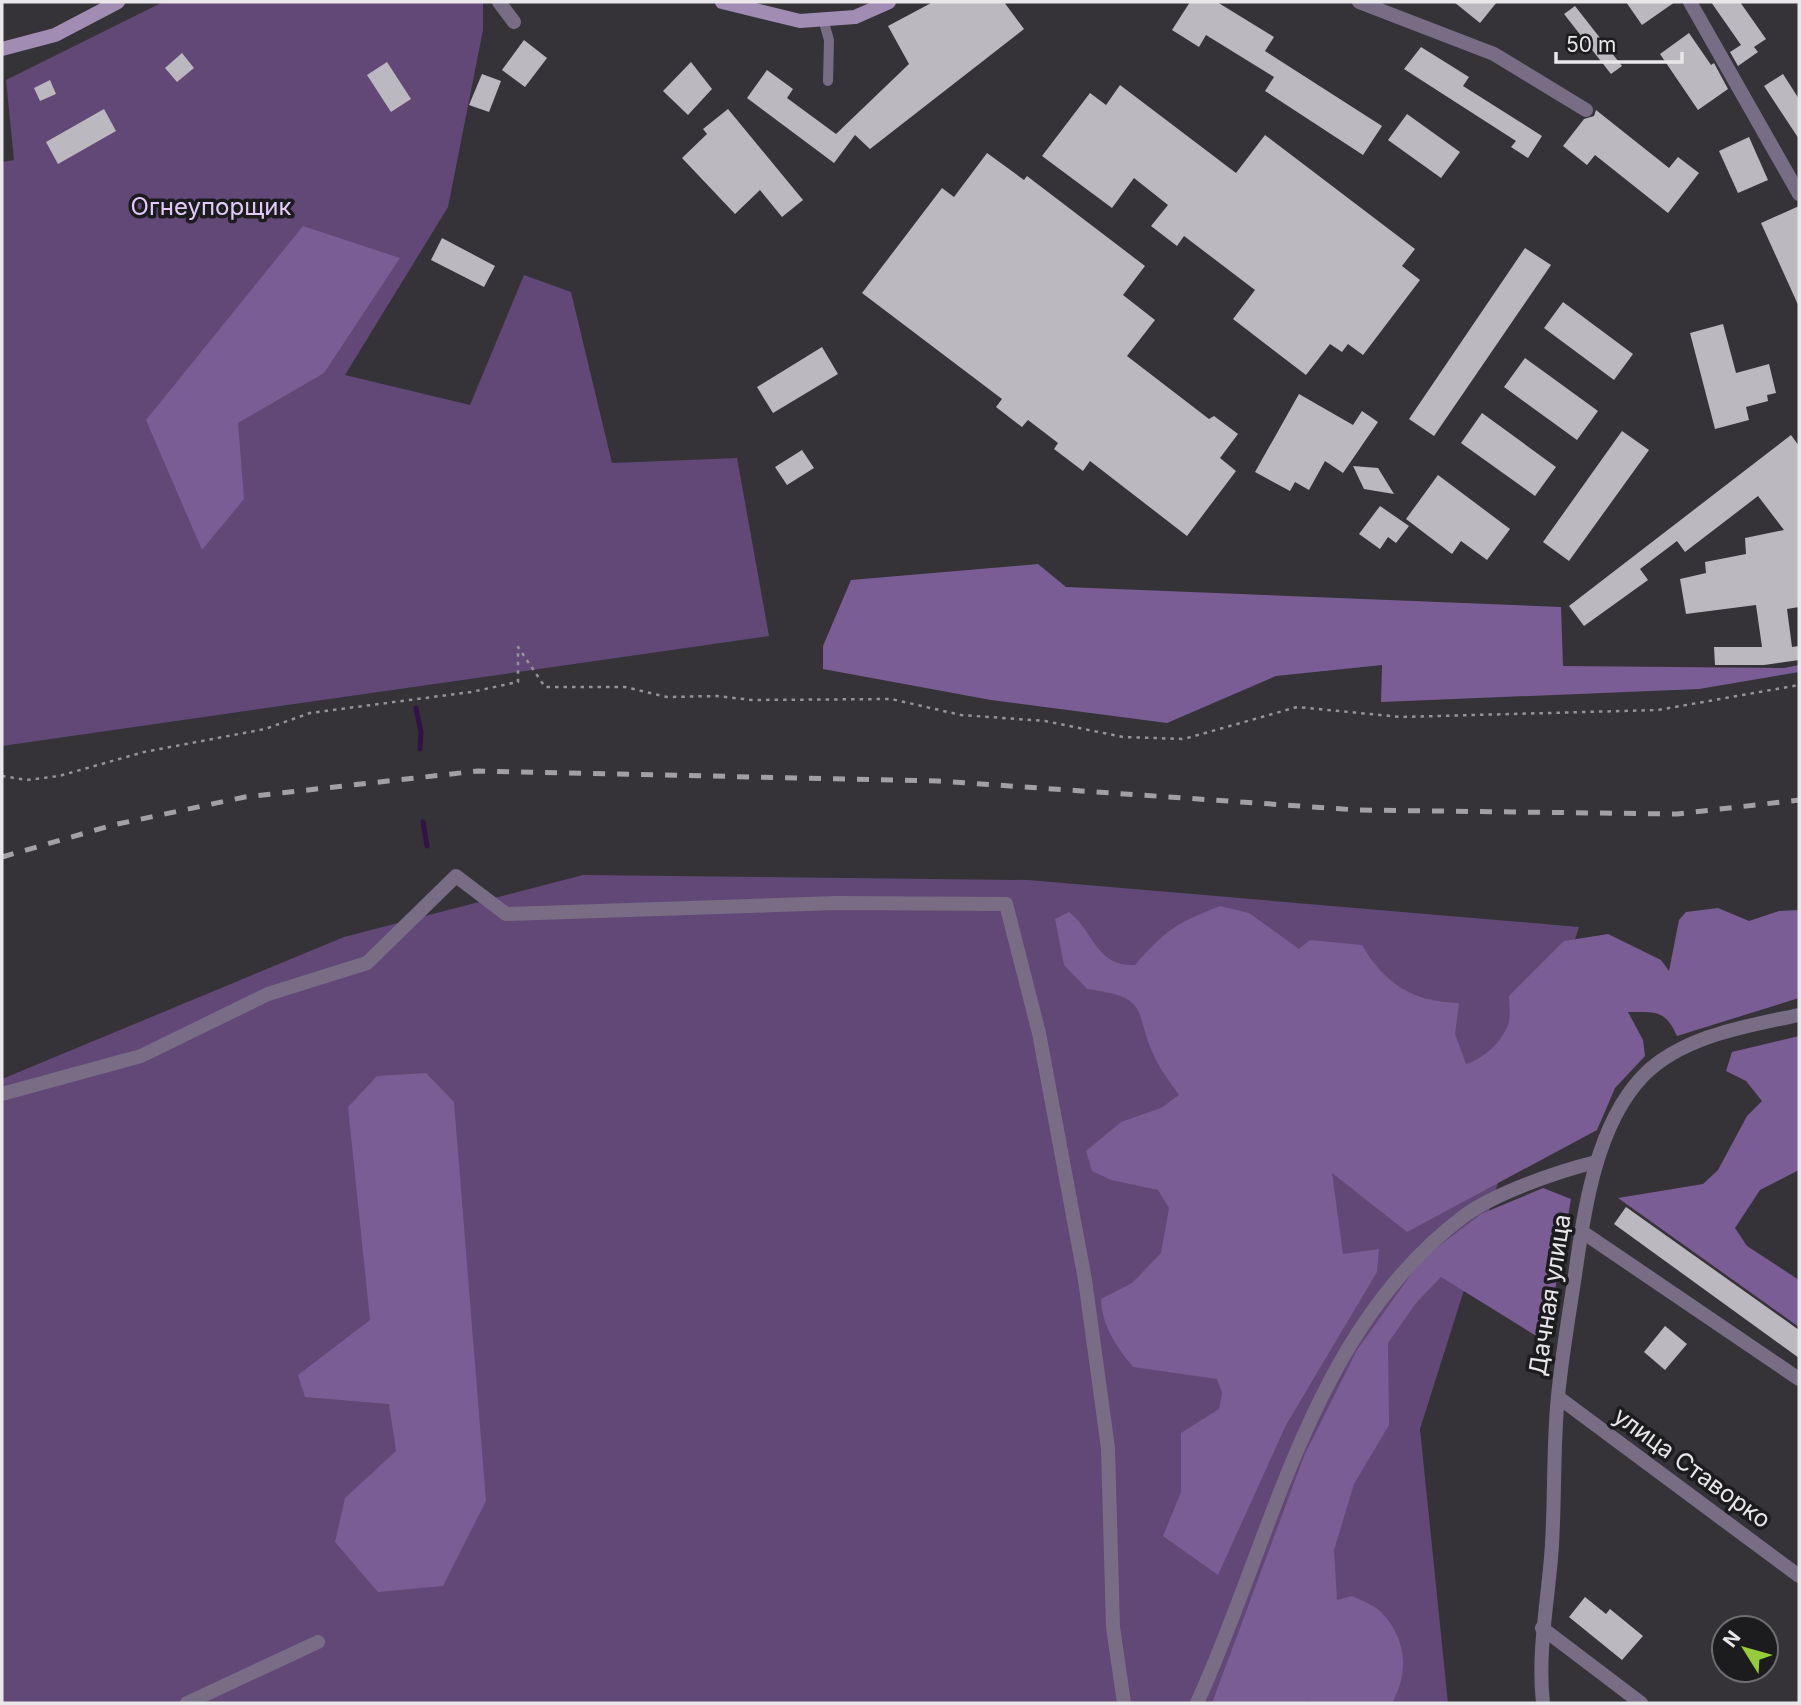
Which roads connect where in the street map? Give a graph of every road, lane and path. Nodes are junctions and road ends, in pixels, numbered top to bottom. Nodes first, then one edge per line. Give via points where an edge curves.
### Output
1 (118, 2) edge
2 (499, 2) edge
3 (723, 2) edge
4 (889, 2) edge
5 (1359, 2) edge
6 (1690, 2) edge
7 (822, 19) junction
8 (514, 22) dead end
9 (2, 49) edge
10 (828, 81) dead end
11 (1586, 110) dead end
12 (1799, 194) edge
13 (1799, 685) edge
14 (2, 776) edge
15 (1799, 1015) edge
16 (2, 1094) edge
17 (1596, 1162) junction
18 (1581, 1231) junction
19 (1799, 1380) edge
20 (1558, 1397) junction
21 (1799, 1576) edge
22 (1542, 1628) junction
23 (318, 1642) dead end
24 (187, 1703) edge
25 (1124, 1703) edge
26 (1197, 1703) edge
27 (1543, 1703) edge
28 (1641, 1703) edge

1 - 9 street via 55,35
2 - 8 street
3 - 7 street via 800,21
4 - 7 street via 855,17
5 - 11 street via 1494,54
6 - 12 street
7 - 10 lane via 829,40
13 - 14 path via 1658,710 1401,717 1297,707 1184,739 1123,737 1045,721 961,715 891,699 752,700 667,697 625,687 545,687 518,647 518,682 310,713 265,729 144,752 59,776 27,780
15 - 17 street, Дачная улица via 1729,1030 1669,1056 1643,1076 1620,1110
16 - 25 street via 141,1056 268,994 367,963 456,876 506,914 837,903 1006,904 1040,1033 1085,1280 1108,1448 1114,1627
17 - 18 street, Дачная улица
17 - 26 street via 1555,1172 1466,1215 1410,1263 1349,1347 1294,1454
18 - 19 street
18 - 20 street, Дачная улица
20 - 21 street, улица Ставорко
20 - 22 street, Дачная улица via 1552,1546
22 - 27 street, Дачная улица
22 - 28 street
23 - 24 street

